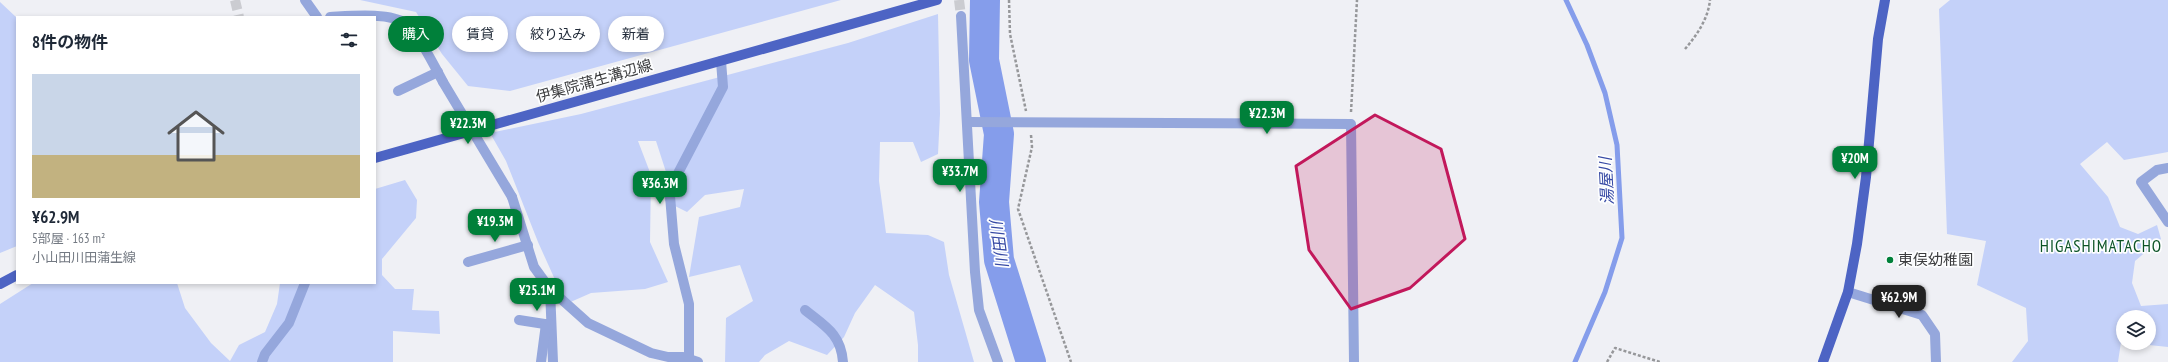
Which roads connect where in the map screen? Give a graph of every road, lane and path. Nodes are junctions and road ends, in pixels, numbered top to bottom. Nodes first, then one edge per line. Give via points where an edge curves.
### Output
1 (305, 0) edge
2 (937, 0) edge
3 (1009, 0) edge
4 (1357, 0) edge
5 (1710, 0) edge
6 (1885, 0) edge
7 (315, 16) edge
8 (376, 16) edge
9 (961, 16) tunnel mouth
10 (1685, 49) dead end
11 (721, 61) junction
12 (438, 72) junction
13 (398, 90) dead end
14 (968, 122) junction
15 (1029, 122) junction
16 (1350, 124) junction
17 (376, 158) edge
18 (2168, 168) edge
19 (2168, 222) edge
20 (528, 245) junction
21 (468, 262) dead end
22 (16, 276) edge
23 (0, 284) edge
24 (305, 284) edge
25 (550, 289) junction
26 (1848, 292) junction
27 (805, 310) dead end
28 (519, 320) dead end
29 (549, 324) junction
30 (677, 360) edge
31 (693, 360) edge
32 (262, 362) edge
33 (541, 362) edge
34 (553, 362) edge
35 (843, 362) edge
36 (998, 362) edge
37 (1071, 362) edge
38 (1354, 362) edge
39 (1607, 362) edge
40 (1660, 362) edge
41 (1823, 362) edge
42 (1936, 362) edge

1 - 7 street
2 - 11 main road, 伊集院蒲生溝辺線
3 - 15 path via 1010,34
4 - 16 path
5 - 10 path via 1709,10 1696,36
6 - 26 main road via 1877,46 1866,177
8 - 12 street via 407,24
9 - 14 street
11 - 17 main road, 伊集院蒲生溝辺線
11 - 31 street via 723,87 675,179 670,196 674,244 689,304
12 - 13 street
12 - 20 street, bridge via 512,196
14 - 15 street
14 - 36 street via 979,310
15 - 16 street
15 - 37 path via 1032,147 1018,209
16 - 38 street
18 - 19 street via 2157,170 2141,182
20 - 21 street
20 - 25 street via 534,267
22 - 23 main road
24 - 32 street via 289,323 265,354
25 - 29 street
25 - 30 street via 588,323 651,353
26 - 41 main road
26 - 42 street via 1922,314 1935,334
27 - 35 street via 835,334
28 - 29 street
29 - 33 street
29 - 34 street
30 - 31 street
39 - 40 path via 1615,348

